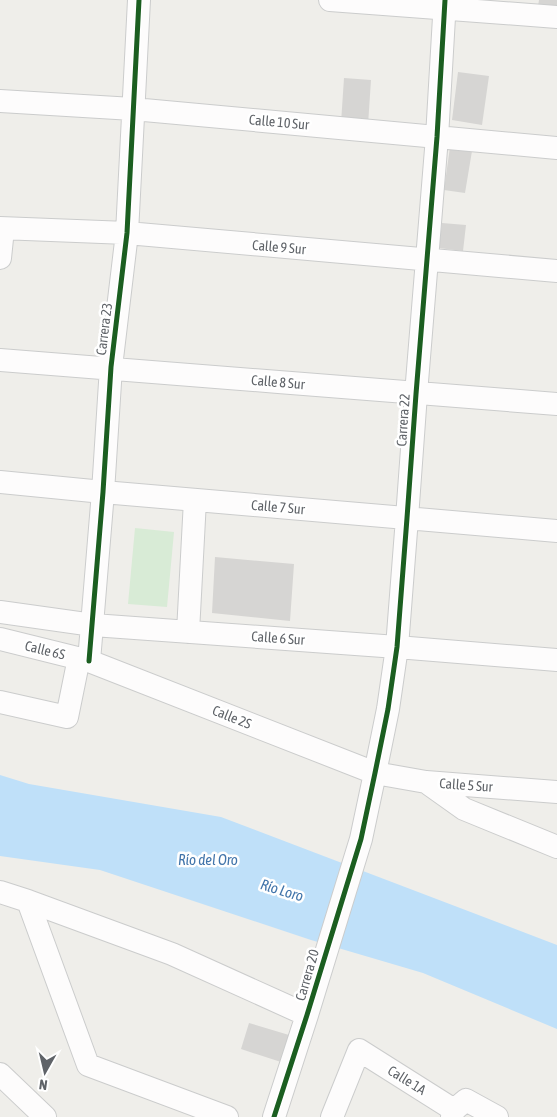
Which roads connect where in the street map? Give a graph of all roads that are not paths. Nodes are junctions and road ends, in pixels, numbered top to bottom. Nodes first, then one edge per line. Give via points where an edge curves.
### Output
1 (139, 0) edge
2 (330, 0) edge
3 (445, 4) edge
4 (557, 17) edge
5 (0, 101) edge
6 (133, 109) junction
7 (437, 137) junction
8 (557, 148) edge
9 (1, 228) edge
10 (127, 233) junction
11 (0, 258) edge
12 (428, 260) junction
13 (557, 271) edge
14 (0, 360) edge
15 (110, 368) junction
16 (416, 394) junction
17 (557, 404) edge
18 (0, 482) edge
19 (103, 492) junction
20 (194, 500) junction
21 (407, 518) junction
22 (557, 531) edge
23 (0, 612) edge
24 (93, 625) junction
25 (188, 632) junction
26 (2, 645) edge
27 (397, 647) junction
28 (84, 659) junction
29 (557, 660) edge
30 (0, 702) edge
31 (375, 773) junction
32 (426, 782) junction
33 (557, 792) edge
34 (360, 839) joint
35 (557, 847) edge
36 (0, 892) edge
37 (28, 902) junction
38 (308, 1015) junction
39 (0, 1074) edge
40 (457, 1109) edge
41 (45, 1117) edge
42 (227, 1117) edge
43 (274, 1117) edge
44 (332, 1117) edge
45 (497, 1117) edge

1 - 6 street, Carrera 23
2 - 3 street
3 - 4 street
3 - 7 street, Carrera 22
5 - 6 street, Calle 10 Sur
6 - 7 street, Calle 10 Sur
6 - 10 street, Carrera 23
7 - 8 street, Calle 10 Sur
7 - 12 street, Carrera 22
9 - 10 street, Calle 9 Sur
9 - 11 street
10 - 12 street, Calle 9 Sur
10 - 15 street, Carrera 23
12 - 13 street, Calle 9 Sur
12 - 16 street, Carrera 22
14 - 15 street, Calle 8 Sur
15 - 16 street, Calle 8 Sur
15 - 19 street, Carrera 23
16 - 17 street, Calle 8 Sur
16 - 21 street, Carrera 22
18 - 19 street, Calle 7 Sur
19 - 20 street, Calle 7 Sur
19 - 24 street, Carrera 23
20 - 21 street, Calle 7 Sur
20 - 25 street
21 - 22 street, Calle 7 Sur
21 - 27 street, Carrera 22
23 - 24 street, Calle 6 Sur
24 - 25 street, Calle 6 Sur
24 - 28 street, Carrera 23
25 - 27 street, Calle 6 Sur
26 - 28 street, Calle 6S
27 - 29 street, Calle 6 Sur
27 - 31 street, Carrera 22
28 - 30 street, Carrera 23 via 67,718
28 - 31 street, Calle 2S
31 - 32 street, Calle 5 Sur
31 - 34 street, Carrera 22
32 - 33 street, Calle 5 Sur
32 - 35 street via 464,810
34 - 38 street, Carrera 20
36 - 37 street
37 - 38 street via 172,954
37 - 42 street via 88,1065
38 - 43 street, Carrera 20
39 - 41 street
40 - 44 street, Calle 1A via 359,1050
40 - 45 street, Calle 1A

